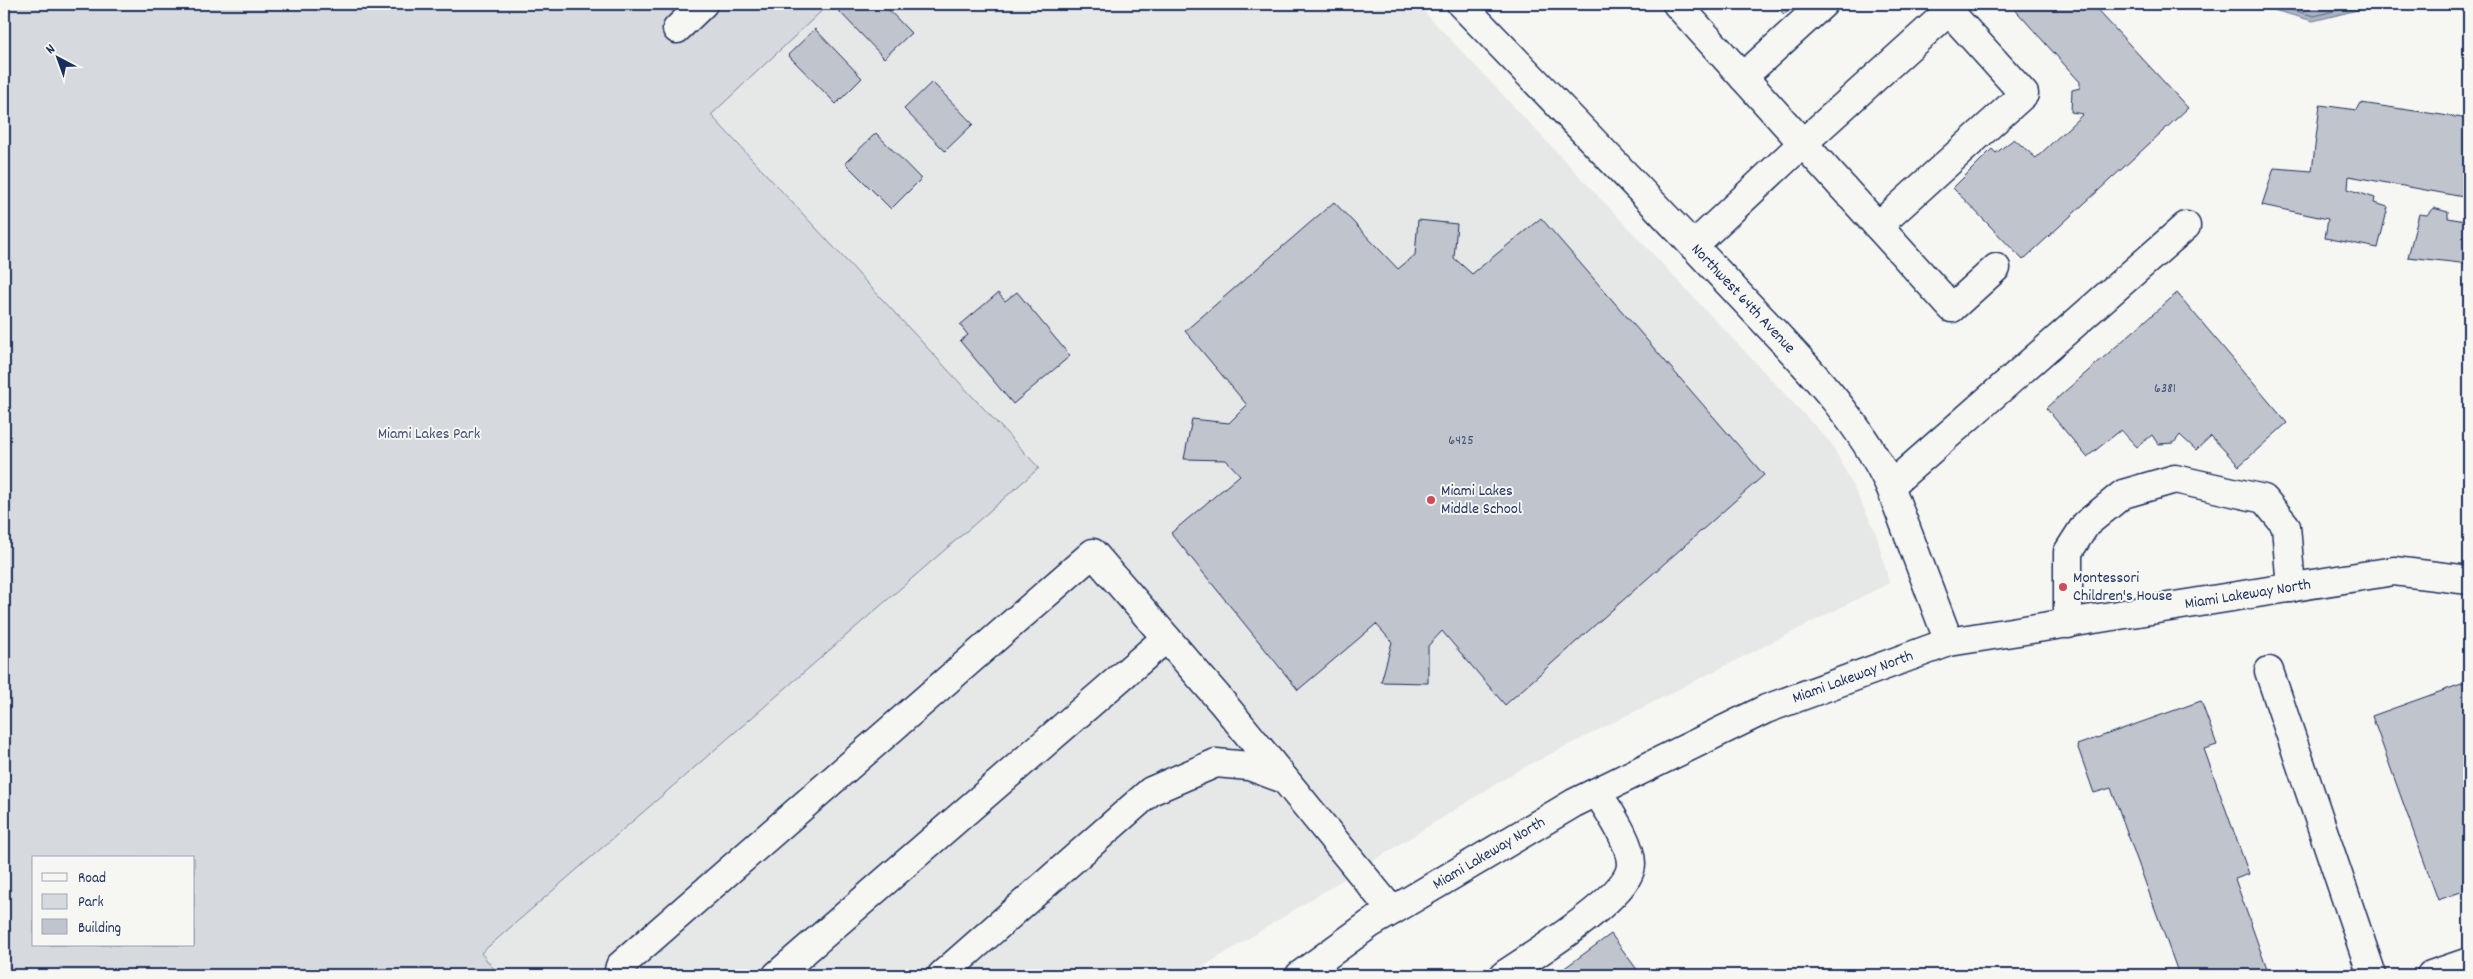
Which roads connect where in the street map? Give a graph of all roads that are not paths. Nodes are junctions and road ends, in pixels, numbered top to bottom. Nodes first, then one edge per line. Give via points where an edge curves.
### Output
1 (703, 4) edge
2 (1461, 4) edge
3 (1677, 4) edge
4 (1823, 4) edge
5 (1946, 8) edge
6 (677, 29) dead end
7 (1743, 77) junction
8 (1803, 143) junction
9 (1878, 226) junction
10 (2186, 226) dead end
11 (1694, 246) junction
12 (1996, 268) dead end
13 (1890, 486) junction
14 (2469, 580) edge
15 (2291, 588) junction
16 (2068, 624) junction
17 (1166, 638) junction
18 (1949, 642) junction
19 (2269, 671) dead end
20 (1284, 778) junction
21 (1597, 792) junction
22 (1392, 911) junction
23 (2469, 962) edge
24 (618, 975) edge
25 (778, 975) edge
26 (942, 975) edge
27 (1300, 975) edge
28 (1504, 975) edge
29 (2372, 975) edge
30 (2431, 975) edge

1 - 6 street
2 - 11 street, Northwest 64th Avenue
3 - 7 street
4 - 7 street
5 - 8 street
5 - 9 street via 2024,94
7 - 8 street
8 - 9 street
8 - 11 street
9 - 12 street via 1952,308
10 - 13 street
11 - 13 street, Northwest 64th Avenue via 1828,392 1862,436
13 - 18 street, Northwest 64th Avenue
14 - 15 street, Miami Lakeway North via 2394,571
15 - 16 street, Miami Lakeway North
15 - 16 street via 2286,526 2264,499 2175,479 2123,494 2086,524 2068,552
16 - 18 street, Miami Lakeway North
17 - 20 street
17 - 24 street via 1093,553 620,966
17 - 25 street
18 - 21 street, Miami Lakeway North via 1766,709
19 - 29 street
20 - 22 street
20 - 26 street via 1249,766 1216,763 1152,791
21 - 22 street, Miami Lakeway North
21 - 28 street via 1625,841 1631,864 1627,880 1609,901
22 - 27 street, Miami Lakeway North
23 - 30 street

